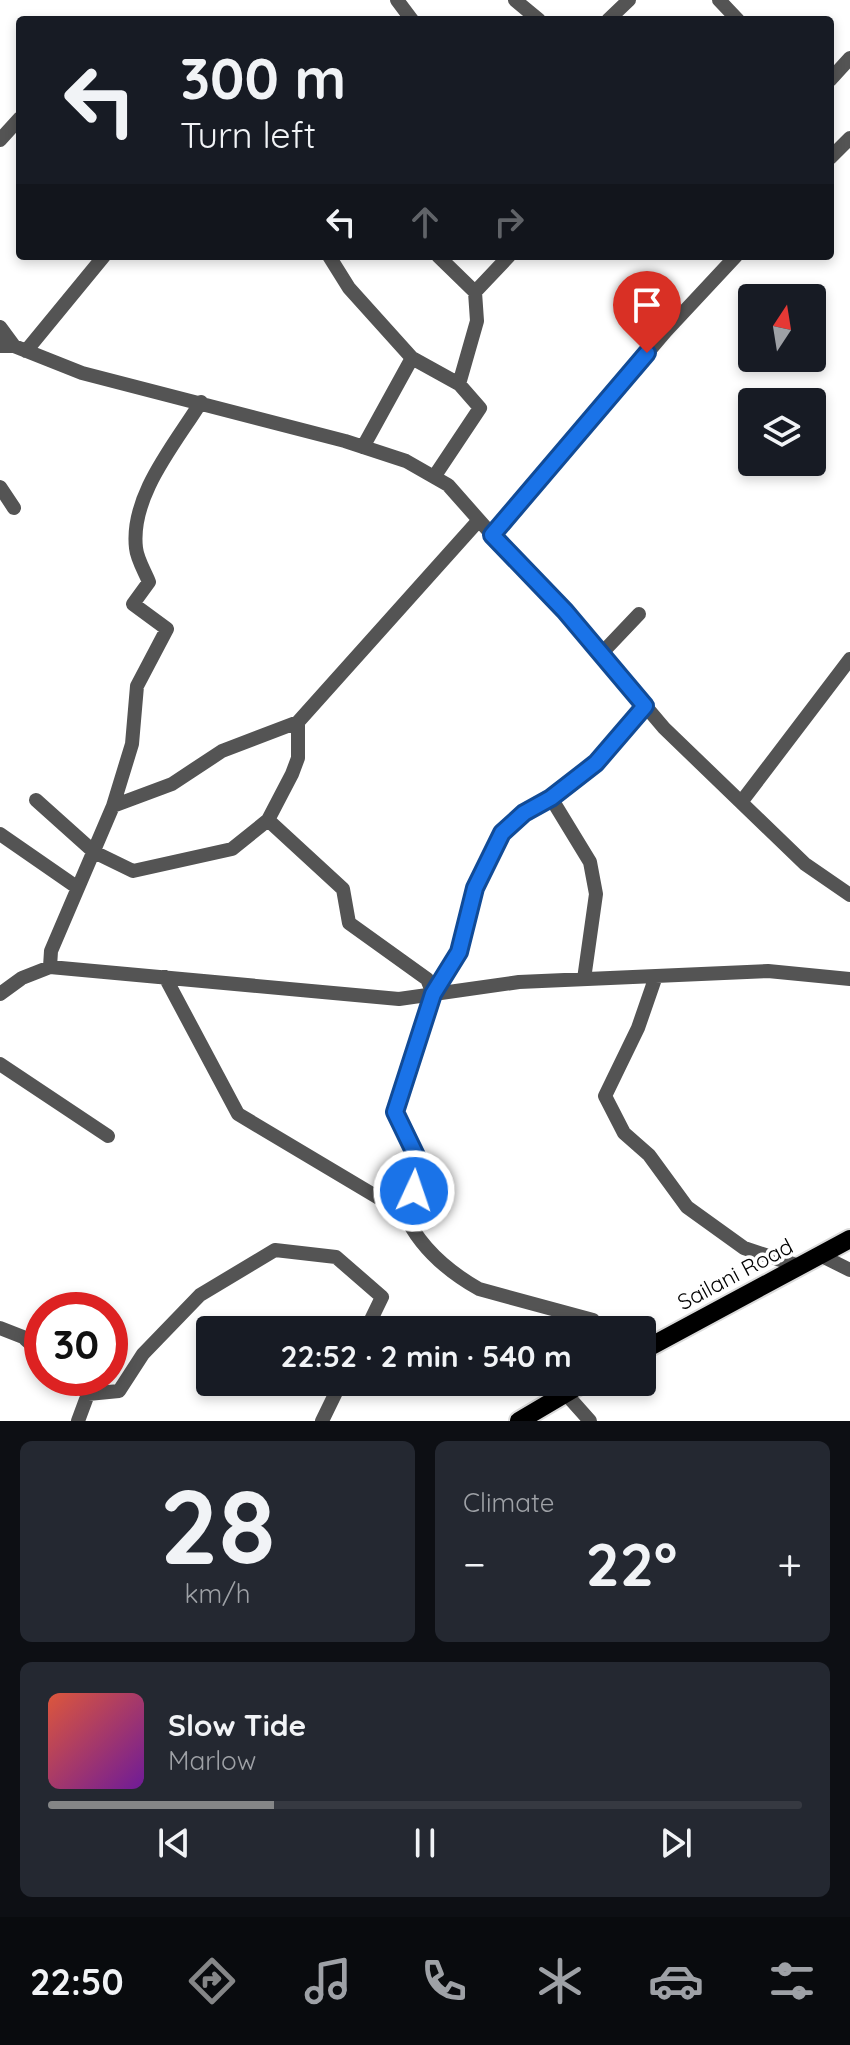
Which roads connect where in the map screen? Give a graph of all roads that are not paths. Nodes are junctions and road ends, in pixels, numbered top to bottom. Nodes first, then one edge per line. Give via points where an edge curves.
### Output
1 (629, 0) edge
2 (719, 0) edge
3 (612, 16) edge
4 (734, 16) edge
5 (850, 58) edge
6 (834, 76) edge
7 (16, 122) edge
8 (850, 138) edge
9 (0, 140) edge
10 (834, 154) edge
11 (100, 260) edge
12 (332, 260) edge
13 (442, 260) edge
14 (505, 260) edge
15 (732, 260) edge
16 (475, 292) junction
17 (0, 327) edge
18 (13, 347) edge
19 (412, 358) junction
20 (459, 384) junction
21 (201, 402) junction
22 (363, 447) junction
23 (434, 477) junction
24 (0, 487) edge
25 (14, 508) dead end
26 (479, 520) junction
27 (492, 535) junction
28 (639, 614) dead end
29 (601, 654) junction
30 (850, 659) edge
31 (645, 706) junction
32 (298, 722) junction
33 (551, 798) junction
34 (36, 800) dead end
35 (742, 801) junction
36 (113, 806) junction
37 (268, 820) junction
38 (0, 834) edge
39 (94, 852) junction
40 (850, 874) edge
41 (78, 888) junction
42 (845, 891) edge
43 (50, 967) junction
44 (656, 976) junction
45 (165, 977) junction
46 (584, 979) junction
47 (850, 979) edge
48 (0, 994) edge
49 (433, 994) junction
50 (0, 1064) edge
51 (108, 1136) dead end
52 (404, 1213) junction
53 (850, 1239) edge
54 (820, 1255) junction
55 (799, 1266) junction
56 (850, 1270) edge
57 (373, 1316) edge
58 (578, 1316) edge
59 (0, 1328) edge
60 (24, 1338) edge
61 (656, 1343) edge
62 (128, 1377) edge
63 (87, 1396) edge
64 (334, 1396) edge
65 (563, 1396) edge
66 (568, 1396) edge
67 (78, 1421) edge
68 (322, 1421) edge
69 (519, 1421) edge
70 (590, 1421) edge

1 - 3 street
2 - 4 street
5 - 6 street
7 - 9 street
8 - 10 street
11 - 18 street
12 - 19 street via 349,288
13 - 16 street
14 - 16 street
15 - 27 street
16 - 20 street via 477,321
17 - 18 street
18 - 21 street via 82,373
19 - 20 street
19 - 22 street
20 - 23 street via 480,408
21 - 22 street
21 - 36 street via 147,490 135,528 136,552 149,582 133,604 167,629 137,686 132,744
22 - 23 street
23 - 26 street
24 - 25 street
26 - 27 street
26 - 32 street
27 - 29 street
28 - 29 street
29 - 31 street
30 - 35 street
31 - 33 street via 596,763
31 - 35 street
32 - 36 street via 222,751 172,784
32 - 37 street via 298,758
33 - 46 street via 590,862 596,894
33 - 49 street via 502,833 475,888 459,952
34 - 39 street
35 - 42 street via 805,864
36 - 39 street
37 - 39 street via 232,849 133,871
37 - 49 street via 343,889 349,923 427,979
38 - 41 street
39 - 41 street
40 - 42 street
41 - 43 street via 51,951
43 - 45 street
43 - 48 street
44 - 46 street
44 - 47 street via 768,971
44 - 55 street via 605,1096 624,1133 649,1155 687,1207 744,1248
45 - 49 street via 399,999
45 - 52 street via 238,1114
46 - 49 street
49 - 52 street via 395,1112 423,1170
50 - 51 street
52 - 58 street via 416,1239 466,1282
53 - 54 main road, Sailani Road
54 - 55 main road, Sailani Road
54 - 56 street
55 - 61 main road, Sailani Road
57 - 62 street via 382,1297 336,1257 275,1250 200,1295
59 - 60 street
63 - 67 street
64 - 68 street
65 - 69 main road
66 - 70 street

